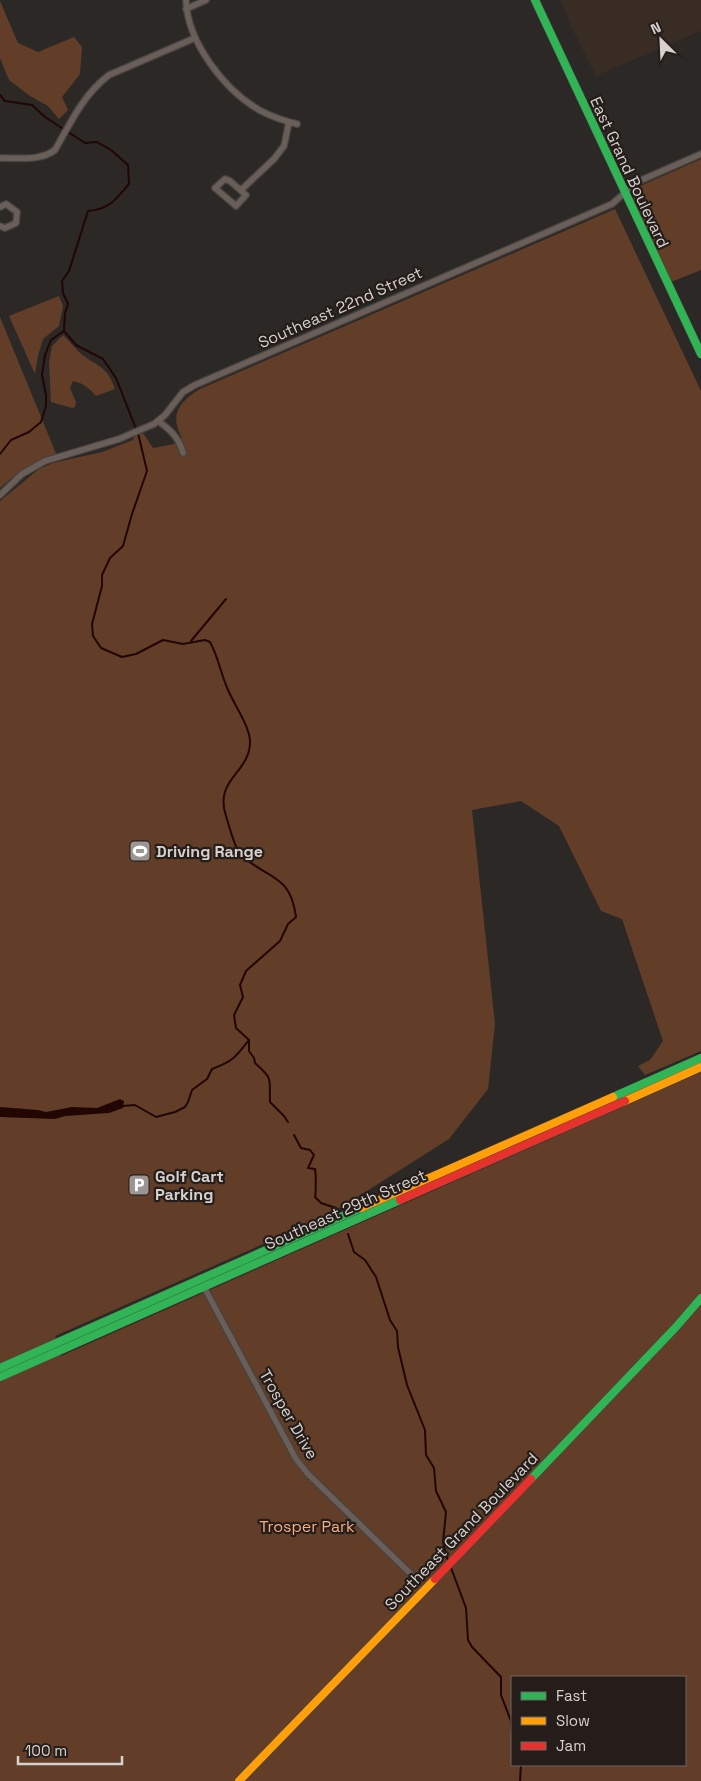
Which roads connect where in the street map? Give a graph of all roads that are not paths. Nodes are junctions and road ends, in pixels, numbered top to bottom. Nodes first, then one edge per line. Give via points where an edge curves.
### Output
1 (186, 0) edge
2 (206, 0) edge
3 (535, 0) edge
4 (186, 8) junction
5 (195, 38) junction
6 (289, 122) junction
7 (297, 124) dead end
8 (701, 154) edge
9 (0, 158) edge
10 (241, 190) junction
11 (625, 194) junction
12 (0, 207) edge
13 (0, 226) edge
14 (701, 354) edge
15 (158, 421) junction
16 (184, 453) dead end
17 (0, 495) edge
18 (701, 1058) edge
19 (701, 1067) edge
20 (530, 1138) junction
21 (202, 1283) junction
22 (701, 1298) edge
23 (0, 1368) edge
24 (0, 1377) edge
25 (416, 1580) dead end
26 (239, 1781) edge

1 - 4 street
2 - 4 street
3 - 11 main road, East Grand Boulevard
4 - 5 street
5 - 6 street via 232,90 259,110
5 - 9 street via 108,75 80,105 55,150 49,154
6 - 7 street
6 - 10 street via 284,146
8 - 11 street, Southeast 22nd Street via 637,182
10 - 10 street via 246,195 236,206 215,188 225,179
11 - 14 main road, East Grand Boulevard
11 - 15 street, Southeast 22nd Street via 612,204 195,385 184,392
12 - 13 street via 6,204 17,212 16,223 5,228
15 - 16 street via 173,432
15 - 17 street, Southeast 22nd Street via 107,443 45,461 22,474
18 - 20 main road, Southeast 29th Street
19 - 20 main road, Southeast 29th Street
20 - 21 main road, Southeast 29th Street
21 - 23 main road, Southeast 29th Street
21 - 24 main road, Southeast 29th Street
21 - 25 street, Trosper Drive via 296,1459
22 - 26 main road, Southeast Grand Boulevard

